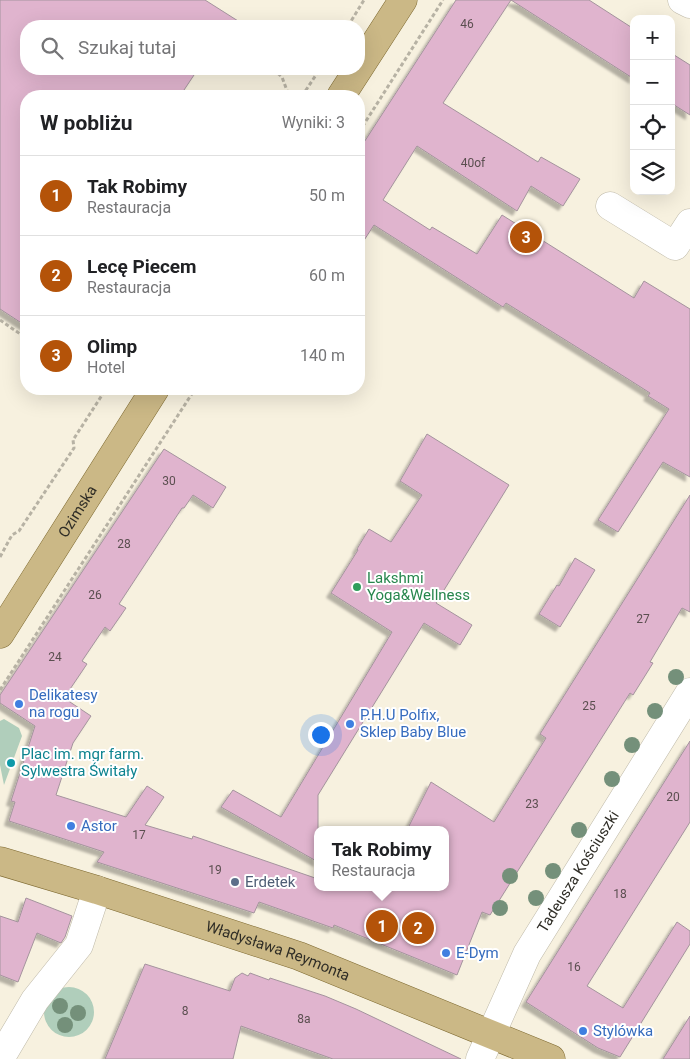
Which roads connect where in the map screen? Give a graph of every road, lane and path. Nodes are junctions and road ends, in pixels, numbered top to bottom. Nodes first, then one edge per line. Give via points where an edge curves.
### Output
1 (364, 0) edge
2 (402, 0) edge
3 (443, 0) edge
4 (682, 0) edge
5 (690, 4) edge
6 (352, 20) edge
7 (365, 58) edge
8 (280, 75) edge
9 (316, 75) edge
10 (354, 75) edge
11 (287, 90) edge
12 (306, 90) edge
13 (345, 90) edge
14 (365, 123) edge
15 (610, 206) dead end
16 (690, 222) edge
17 (0, 320) edge
18 (20, 334) edge
19 (102, 395) edge
20 (151, 395) edge
21 (191, 395) edge
22 (0, 557) edge
23 (0, 634) edge
24 (0, 690) edge
25 (690, 692) edge
26 (0, 861) edge
27 (97, 890) junction
28 (490, 1034) junction
29 (0, 1059) edge
30 (480, 1059) edge
31 (551, 1059) edge

1 - 6 path
2 - 7 main road
3 - 14 path
4 - 5 street
8 - 11 path
9 - 12 path
10 - 13 main road
15 - 16 street via 675,246
17 - 18 path
19 - 22 path via 73,440 74,448 64,464 19,532 12,535
20 - 23 main road, Ozimska
21 - 24 path
25 - 28 street, Tadeusza Kościuszki via 526,954
26 - 27 main road, Władysława Reymonta
27 - 28 main road, Władysława Reymonta via 299,956
27 - 29 street via 79,945 36,1000
28 - 30 street, Tadeusza Kościuszki
28 - 31 main road, Władysława Reymonta

